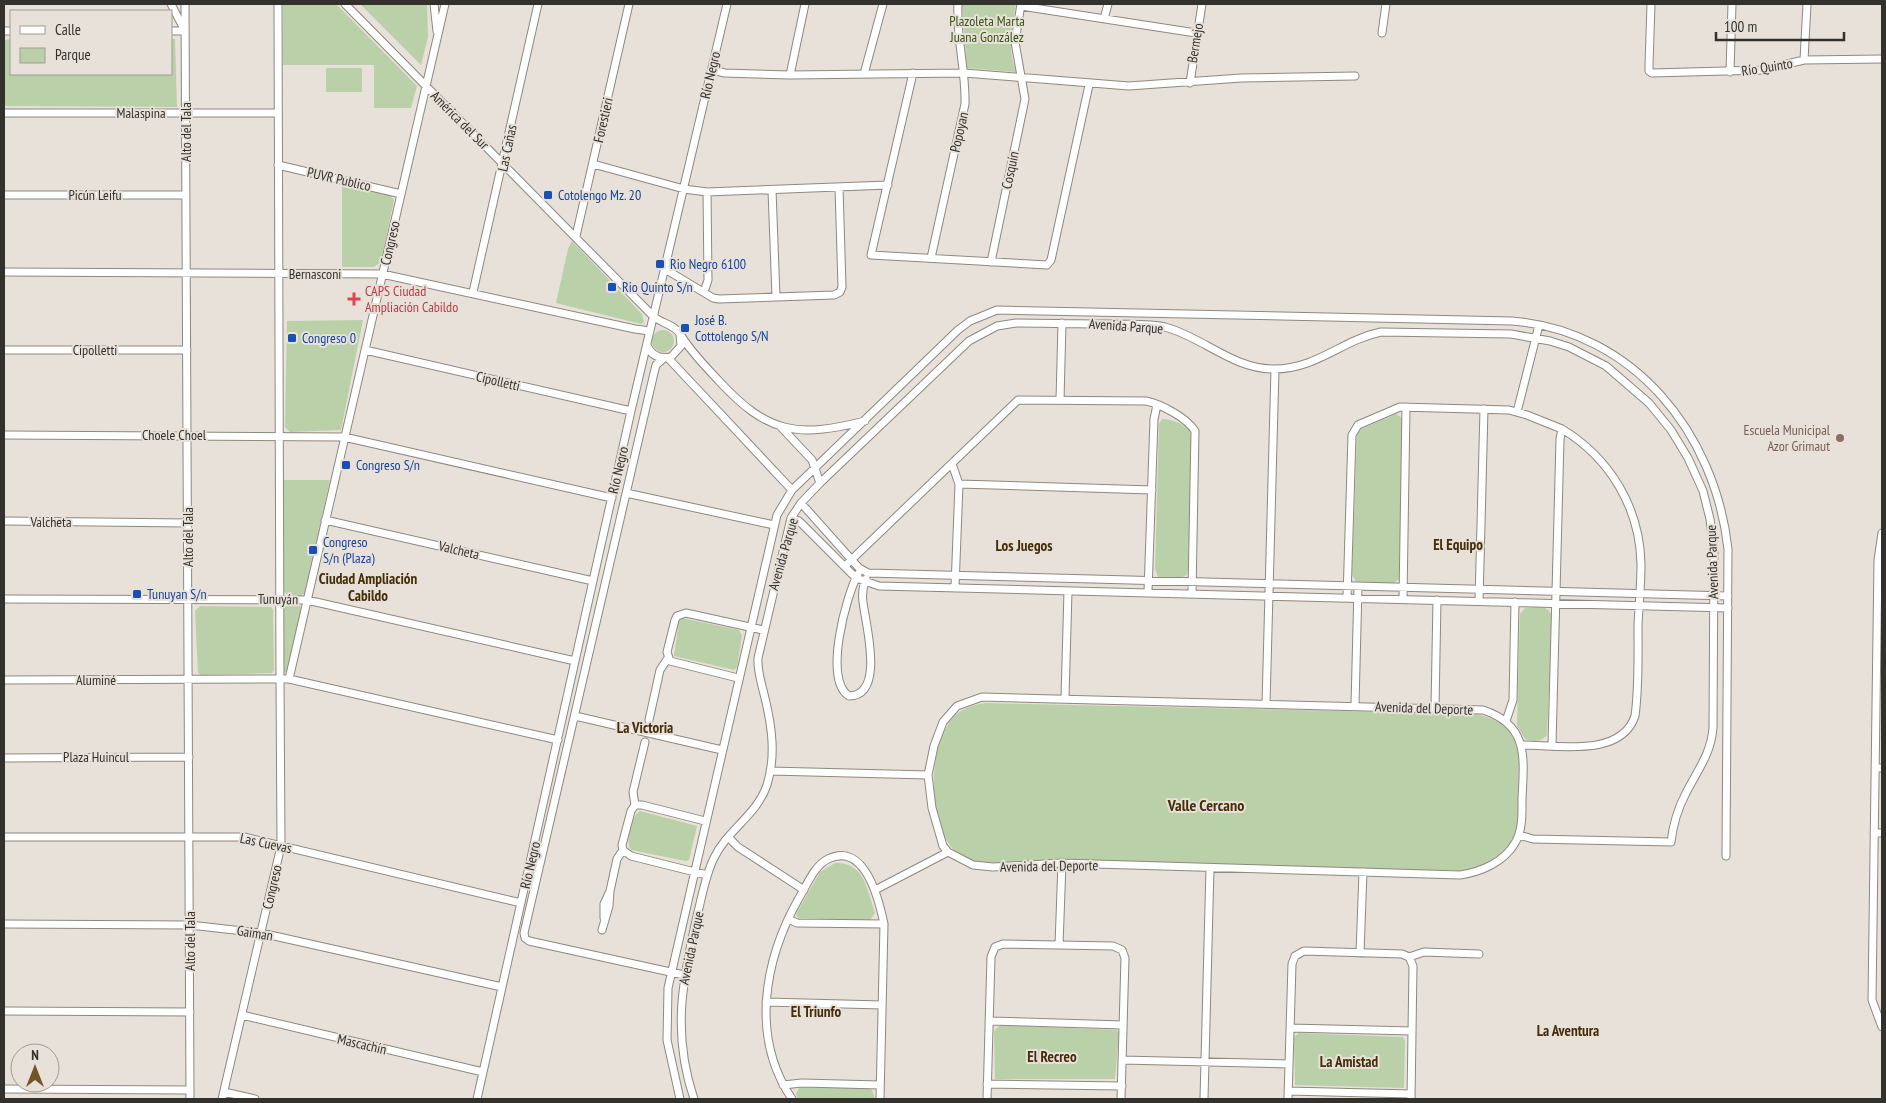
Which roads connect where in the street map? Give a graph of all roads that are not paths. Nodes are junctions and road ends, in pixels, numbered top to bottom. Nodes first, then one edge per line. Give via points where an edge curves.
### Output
1 (172, 4) edge
2 (185, 4) edge
3 (278, 4) edge
4 (345, 4) edge
5 (434, 4) edge
6 (445, 4) edge
7 (538, 4) edge
8 (630, 4) edge
9 (727, 4) edge
10 (805, 4) edge
11 (883, 4) edge
12 (958, 4) edge
13 (1108, 4) edge
14 (1202, 4) edge
15 (1386, 4) edge
16 (1651, 4) edge
17 (1732, 4) edge
18 (1807, 4) edge
19 (1021, 5) edge
20 (1104, 19) junction
21 (172, 31) edge
22 (186, 31) junction
23 (1196, 33) junction
24 (1382, 33) dead end
25 (438, 34) junction
26 (1882, 59) edge
27 (1804, 60) junction
28 (712, 70) junction
29 (1730, 72) junction
30 (913, 73) junction
31 (964, 73) junction
32 (864, 74) junction
33 (790, 75) junction
34 (1355, 76) dead end
35 (1021, 78) junction
36 (1190, 83) junction
37 (1089, 84) junction
38 (426, 85) junction
39 (4, 113) edge
40 (186, 113) junction
41 (278, 113) junction
42 (504, 164) junction
43 (593, 164) junction
44 (278, 165) junction
45 (888, 186) junction
46 (839, 187) junction
47 (684, 189) junction
48 (772, 190) junction
49 (707, 192) junction
50 (401, 194) junction
51 (4, 195) edge
52 (186, 195) junction
53 (576, 236) junction
54 (930, 258) junction
55 (991, 262) junction
56 (665, 269) junction
57 (4, 272) edge
58 (187, 274) junction
59 (278, 274) junction
60 (382, 274) junction
61 (473, 292) junction
62 (704, 292) junction
63 (776, 297) junction
64 (653, 316) junction
65 (1062, 323) junction
66 (665, 324) junction
67 (1539, 325) junction
68 (650, 330) junction
69 (680, 334) junction
70 (1536, 337) junction
71 (647, 345) junction
72 (4, 350) edge
73 (187, 350) junction
74 (365, 350) junction
75 (666, 358) junction
76 (1275, 369) junction
77 (1060, 400) junction
78 (1157, 405) junction
79 (880, 406) junction
80 (1406, 407) junction
81 (1484, 409) junction
82 (631, 411) junction
83 (1517, 412) junction
84 (890, 416) junction
85 (866, 420) junction
86 (776, 424) junction
87 (1562, 429) junction
88 (4, 434) edge
89 (187, 435) junction
90 (278, 436) junction
91 (344, 437) junction
92 (952, 464) junction
93 (816, 467) junction
94 (820, 483) junction
95 (959, 484) junction
96 (792, 490) junction
97 (1152, 490) junction
98 (626, 493) junction
99 (612, 498) junction
100 (800, 503) junction
101 (791, 518) junction
102 (324, 520) junction
103 (4, 521) edge
104 (188, 523) junction
105 (774, 525) junction
106 (1882, 533) edge
107 (1882, 543) edge
108 (851, 560) junction
109 (844, 566) junction
110 (864, 571) junction
111 (956, 575) junction
112 (856, 578) junction
113 (593, 581) junction
114 (1148, 581) junction
115 (864, 583) junction
116 (1193, 583) junction
117 (1269, 584) junction
118 (1347, 586) junction
119 (1358, 586) junction
120 (955, 587) junction
121 (1403, 587) junction
122 (1479, 589) junction
123 (1068, 591) junction
124 (1556, 591) junction
125 (1148, 592) junction
126 (1639, 593) junction
127 (1192, 594) junction
128 (1268, 596) junction
129 (1714, 596) junction
130 (1728, 596) junction
131 (1347, 598) junction
132 (1358, 598) junction
133 (188, 599) junction
134 (278, 599) junction
135 (1402, 599) junction
136 (4, 600) edge
137 (307, 600) junction
138 (1437, 600) junction
139 (1479, 601) junction
140 (1515, 602) junction
141 (1556, 603) junction
142 (1639, 606) junction
143 (1714, 608) junction
144 (1728, 608) junction
145 (750, 628) junction
146 (764, 630) junction
147 (1879, 639) edge
148 (668, 658) junction
149 (576, 661) junction
150 (738, 678) junction
151 (280, 679) junction
152 (289, 679) junction
153 (4, 680) edge
154 (188, 680) junction
155 (1066, 698) junction
156 (1266, 704) junction
157 (1879, 704) edge
158 (1355, 705) junction
159 (1435, 708) junction
160 (575, 716) junction
161 (649, 720) dead end
162 (1506, 721) junction
163 (558, 740) junction
164 (644, 742) dead end
165 (1521, 745) junction
166 (1552, 745) junction
167 (722, 750) junction
168 (189, 757) junction
169 (4, 758) edge
170 (1878, 768) edge
171 (770, 771) junction
172 (928, 775) junction
173 (635, 805) junction
174 (705, 821) junction
175 (1874, 833) junction
176 (1882, 833) edge
177 (4, 836) edge
178 (189, 836) junction
179 (1519, 836) junction
180 (729, 838) junction
181 (281, 846) junction
182 (623, 850) junction
183 (948, 852) junction
184 (1726, 856) dead end
185 (1062, 863) junction
186 (1210, 868) junction
187 (694, 871) junction
188 (1363, 872) junction
189 (707, 875) junction
190 (804, 890) junction
191 (875, 890) junction
192 (1872, 899) junction
193 (1882, 900) edge
194 (521, 903) junction
195 (788, 919) junction
196 (4, 924) edge
197 (190, 924) junction
198 (884, 924) junction
199 (602, 930) dead end
200 (261, 933) junction
201 (1059, 945) junction
202 (1360, 953) junction
203 (1479, 954) dead end
204 (1409, 958) junction
205 (1873, 963) junction
206 (1882, 963) edge
207 (671, 973) junction
208 (684, 976) junction
209 (502, 987) junction
210 (766, 1002) junction
211 (882, 1005) junction
212 (4, 1012) edge
213 (190, 1012) junction
214 (242, 1015) junction
215 (989, 1021) junction
216 (1123, 1025) junction
217 (1882, 1027) edge
218 (1290, 1028) junction
219 (1412, 1031) junction
220 (1122, 1060) junction
221 (1205, 1062) junction
222 (1289, 1064) junction
223 (483, 1072) junction
224 (987, 1084) junction
225 (783, 1085) junction
226 (880, 1085) junction
227 (1122, 1086) junction
228 (4, 1089) edge
229 (190, 1090) junction
230 (1288, 1091) junction
231 (223, 1096) edge
232 (1411, 1097) edge
233 (190, 1099) edge
234 (255, 1099) edge
235 (477, 1099) edge
236 (680, 1099) edge
237 (694, 1099) edge
238 (792, 1099) edge
239 (880, 1099) edge
240 (987, 1099) edge
241 (1121, 1099) edge
242 (1204, 1099) edge
243 (1288, 1099) edge

1 - 22 street
2 - 22 street, Alto del Tala
3 - 41 street, Congreso
4 - 38 street, América del Sur
5 - 25 street
6 - 25 street, Congreso
7 - 42 street, Las Cañas
8 - 43 street, Forestieri
9 - 28 street, Río Negro
10 - 33 street
11 - 32 street
12 - 31 street, Popoyan via 957,26
13 - 20 street
14 - 23 street, Bermejo
15 - 24 street
16 - 29 street, Río Quinto via 1649,71
17 - 29 street
18 - 27 street
19 - 20 street
19 - 35 street, Cosquín via 1015,42
20 - 23 street
21 - 22 street
22 - 40 street, Alto del Tala
23 - 36 street, Bermejo
25 - 38 street, Congreso
26 - 27 street, Río Quinto
27 - 29 street, Río Quinto via 1762,70
28 - 33 street
28 - 47 street, Río Negro
30 - 31 street
30 - 32 street
30 - 45 street
31 - 35 street
31 - 54 street, Popoyan via 965,104
32 - 33 street
34 - 36 street via 1241,78
35 - 37 street
35 - 55 street, Cosquín via 1025,98
36 - 37 street via 1154,86
37 - 55 street via 1051,260 1041,266
38 - 42 street, América del Sur
38 - 50 street, Congreso
39 - 40 street, Malaspina
40 - 41 street, Malaspina
40 - 52 street, Alto del Tala
41 - 44 street, Congreso
42 - 53 street, América del Sur
42 - 61 street, Las Cañas
43 - 47 street
43 - 53 street, Forestieri
44 - 50 street, PUVR Publico
44 - 59 street, Congreso
45 - 46 street
45 - 54 street via 871,255
46 - 48 street
46 - 63 street via 840,292 834,296
47 - 49 street
47 - 56 street, Río Negro
48 - 49 street
48 - 63 street
49 - 62 street via 708,280
50 - 60 street, Congreso
51 - 52 street, Picún Leifu
52 - 58 street, Alto del Tala
53 - 64 street, América del Sur
54 - 55 street
56 - 62 street
56 - 64 street, Río Negro
57 - 58 street, Bernasconi
58 - 59 street, Bernasconi
58 - 73 street, Alto del Tala
59 - 60 street, Bernasconi
59 - 90 street, Congreso
60 - 61 street, Bernasconi
60 - 74 street, Congreso
61 - 68 street, Bernasconi
62 - 63 street via 719,299
64 - 66 street, América del Sur
64 - 68 street, Río Negro
65 - 76 street, Avenida Parque via 1165,328 1190,337 1228,358 1254,367
65 - 77 street
65 - 84 street, Avenida Parque via 1006,324 977,335
66 - 68 street
66 - 69 street via 672,325
67 - 70 street
67 - 79 street, Avenida Parque via 1499,320 996,310 958,330
67 - 130 street, Avenida Parque via 1570,333 1606,351 1638,373 1676,413 1700,450 1722,508 1728,549
68 - 71 street, Río Negro
69 - 75 street via 681,346
69 - 86 street via 740,404 759,418
70 - 76 street, Avenida Parque via 1381,332 1360,338 1314,362
70 - 83 street
70 - 129 street, Avenida Parque via 1569,347 1606,366 1639,392 1671,430 1697,476 1708,506 1713,537
71 - 75 street via 656,356
71 - 82 street, Río Negro
72 - 73 street, Cipolletti
73 - 89 street, Alto del Tala
74 - 82 street, Cipolletti
74 - 91 street, Congreso
75 - 96 street
75 - 98 street, Río Negro via 656,365
76 - 117 street
77 - 78 street via 1146,401
77 - 92 street via 1018,400
78 - 97 street
78 - 116 street via 1190,424 1195,431
79 - 84 street
79 - 85 street, Avenida Parque
80 - 81 street
80 - 118 street via 1389,410 1358,425 1353,431
80 - 121 street
81 - 83 street
81 - 122 street
82 - 99 street, Río Negro
83 - 87 street
84 - 94 street, Avenida Parque
85 - 86 street via 815,431 798,431
85 - 93 street, Avenida Parque
86 - 93 street via 804,450
87 - 124 street
87 - 126 street via 1597,456 1622,490 1638,542 1641,566
88 - 89 street, Choele Choel
89 - 90 street, Choele Choel
89 - 104 street, Alto del Tala
90 - 91 street, Choele Choel
90 - 134 street, Congreso
91 - 99 street, Choele Choel
91 - 102 street, Congreso
92 - 95 street
92 - 108 street
93 - 94 street
93 - 96 street, Avenida Parque
94 - 100 street, Avenida Parque
95 - 97 street
95 - 111 street
96 - 105 street, Avenida Parque via 780,507
97 - 114 street
98 - 105 street
98 - 160 street, Río Negro
99 - 113 street, Río Negro
100 - 101 street, Avenida Parque
100 - 108 street
101 - 109 street via 799,521
101 - 146 street, Avenida Parque
102 - 113 street, Valcheta
102 - 137 street, Congreso
103 - 104 street, Valcheta
104 - 133 street, Alto del Tala
105 - 145 street, Avenida Parque
106 - 107 street
107 - 147 street via 1878,560
108 - 109 street
108 - 110 street
109 - 112 street
110 - 111 street
110 - 112 street
110 - 115 street
111 - 114 street
111 - 120 street
112 - 115 street
112 - 115 street via 836,656 841,686 849,696 865,688 870,669
113 - 149 street, Río Negro
114 - 116 street
114 - 125 street
115 - 120 street
116 - 117 street
116 - 127 street
117 - 118 street
117 - 128 street
118 - 119 street
118 - 131 street
119 - 121 street
119 - 132 street
120 - 123 street
121 - 122 street
121 - 135 street
122 - 124 street
122 - 139 street
123 - 125 street
123 - 155 street
124 - 126 street
124 - 141 street
125 - 127 street
126 - 129 street
126 - 142 street
127 - 128 street
128 - 131 street
128 - 156 street
129 - 130 street
129 - 143 street, Avenida Parque
130 - 144 street, Avenida Parque
131 - 132 street
132 - 135 street
132 - 158 street
133 - 134 street, Tunuyán
133 - 136 street, Tunuyán
133 - 154 street, Alto del Tala
134 - 137 street, Tunuyán
134 - 151 street, Congreso
135 - 138 street
137 - 149 street, Tunuyán
137 - 152 street, Congreso
138 - 139 street
138 - 159 street
139 - 140 street
140 - 141 street
140 - 162 street via 1513,700
141 - 142 street
141 - 166 street
142 - 143 street
142 - 166 street via 1636,709 1630,727 1619,738 1605,744
143 - 144 street
143 - 179 street, Avenida Parque via 1712,737 1705,761 1681,802 1672,842
144 - 184 street, Avenida Parque
145 - 146 street
145 - 148 street via 681,614 674,620
145 - 150 street, Avenida Parque
146 - 171 street, Avenida Parque via 757,664 772,730
147 - 157 street
148 - 150 street via 676,663
148 - 161 street via 660,670
149 - 163 street, Río Negro
150 - 167 street, Avenida Parque
151 - 152 street
151 - 154 street, Aluminé
151 - 181 street, Congreso
152 - 163 street
153 - 154 street, Aluminé
154 - 168 street, Alto del Tala
155 - 156 street, Avenida del Deporte
155 - 172 street, Avenida del Deporte via 991,697 964,702 944,722 934,746
156 - 158 street, Avenida del Deporte
157 - 170 street
158 - 159 street, Avenida del Deporte
159 - 162 street, Avenida del Deporte via 1483,710
160 - 167 street
160 - 207 street, Río Negro via 525,938
162 - 165 street
163 - 194 street, Río Negro
164 - 173 street via 633,792
165 - 166 street
165 - 179 street via 1522,822
167 - 174 street, Avenida Parque
168 - 169 street, Plaza Huincul
168 - 178 street, Alto del Tala
170 - 175 street
171 - 172 street
171 - 180 street, Avenida Parque via 757,804
172 - 183 street, Avenida del Deporte via 936,826
173 - 174 street
173 - 182 street
174 - 187 street, Avenida Parque
175 - 176 street
175 - 192 street
177 - 178 street, Las Cuevas
178 - 181 street, Las Cuevas via 238,836
178 - 197 street, Alto del Tala
179 - 188 street, Avenida del Deporte via 1498,861 1472,873
180 - 189 street, Avenida Parque via 714,857
180 - 190 street
181 - 194 street, Las Cuevas
181 - 200 street, Congreso
182 - 187 street via 631,856
182 - 199 street via 616,859 610,906
183 - 185 street, Avenida del Deporte via 983,867
183 - 191 street
185 - 186 street, Avenida del Deporte
185 - 201 street
186 - 188 street, Avenida del Deporte
186 - 221 street
187 - 189 street
187 - 207 street, Avenida Parque
188 - 202 street
189 - 208 street, Avenida Parque
190 - 191 street via 821,864 846,856 858,864
190 - 195 street
191 - 198 street
192 - 193 street
192 - 205 street
194 - 209 street, Río Negro
195 - 198 street via 797,923
195 - 210 street via 774,957
196 - 197 street, Gaiman
197 - 200 street, Gaiman
197 - 213 street, Alto del Tala
198 - 211 street
200 - 209 street, Gaiman
200 - 214 street, Congreso
201 - 215 street via 1003,944 995,947 991,957
201 - 216 street via 1113,946 1122,950 1125,958
202 - 204 street via 1402,954
202 - 218 street via 1304,951 1295,956
203 - 204 street via 1424,952
204 - 219 street via 1413,966
205 - 206 street
205 - 217 street via 1872,1000
207 - 208 street
207 - 236 street, Avenida Parque via 666,1007 667,1040
208 - 237 street, Avenida Parque via 680,1036
209 - 223 street, Río Negro
210 - 211 street
210 - 225 street via 768,1042
211 - 226 street
212 - 213 street
213 - 229 street, Alto del Tala
214 - 223 street, Mascachín
214 - 231 street, Congreso
215 - 216 street
215 - 224 street
216 - 220 street
218 - 219 street
218 - 222 street
219 - 232 street
220 - 221 street
220 - 227 street
221 - 222 street
221 - 242 street
222 - 230 street
223 - 235 street, Río Negro
224 - 227 street
224 - 240 street
225 - 226 street
225 - 238 street
226 - 239 street
227 - 241 street
228 - 229 street
229 - 233 street, Alto del Tala
230 - 232 street
230 - 243 street
231 - 234 street

